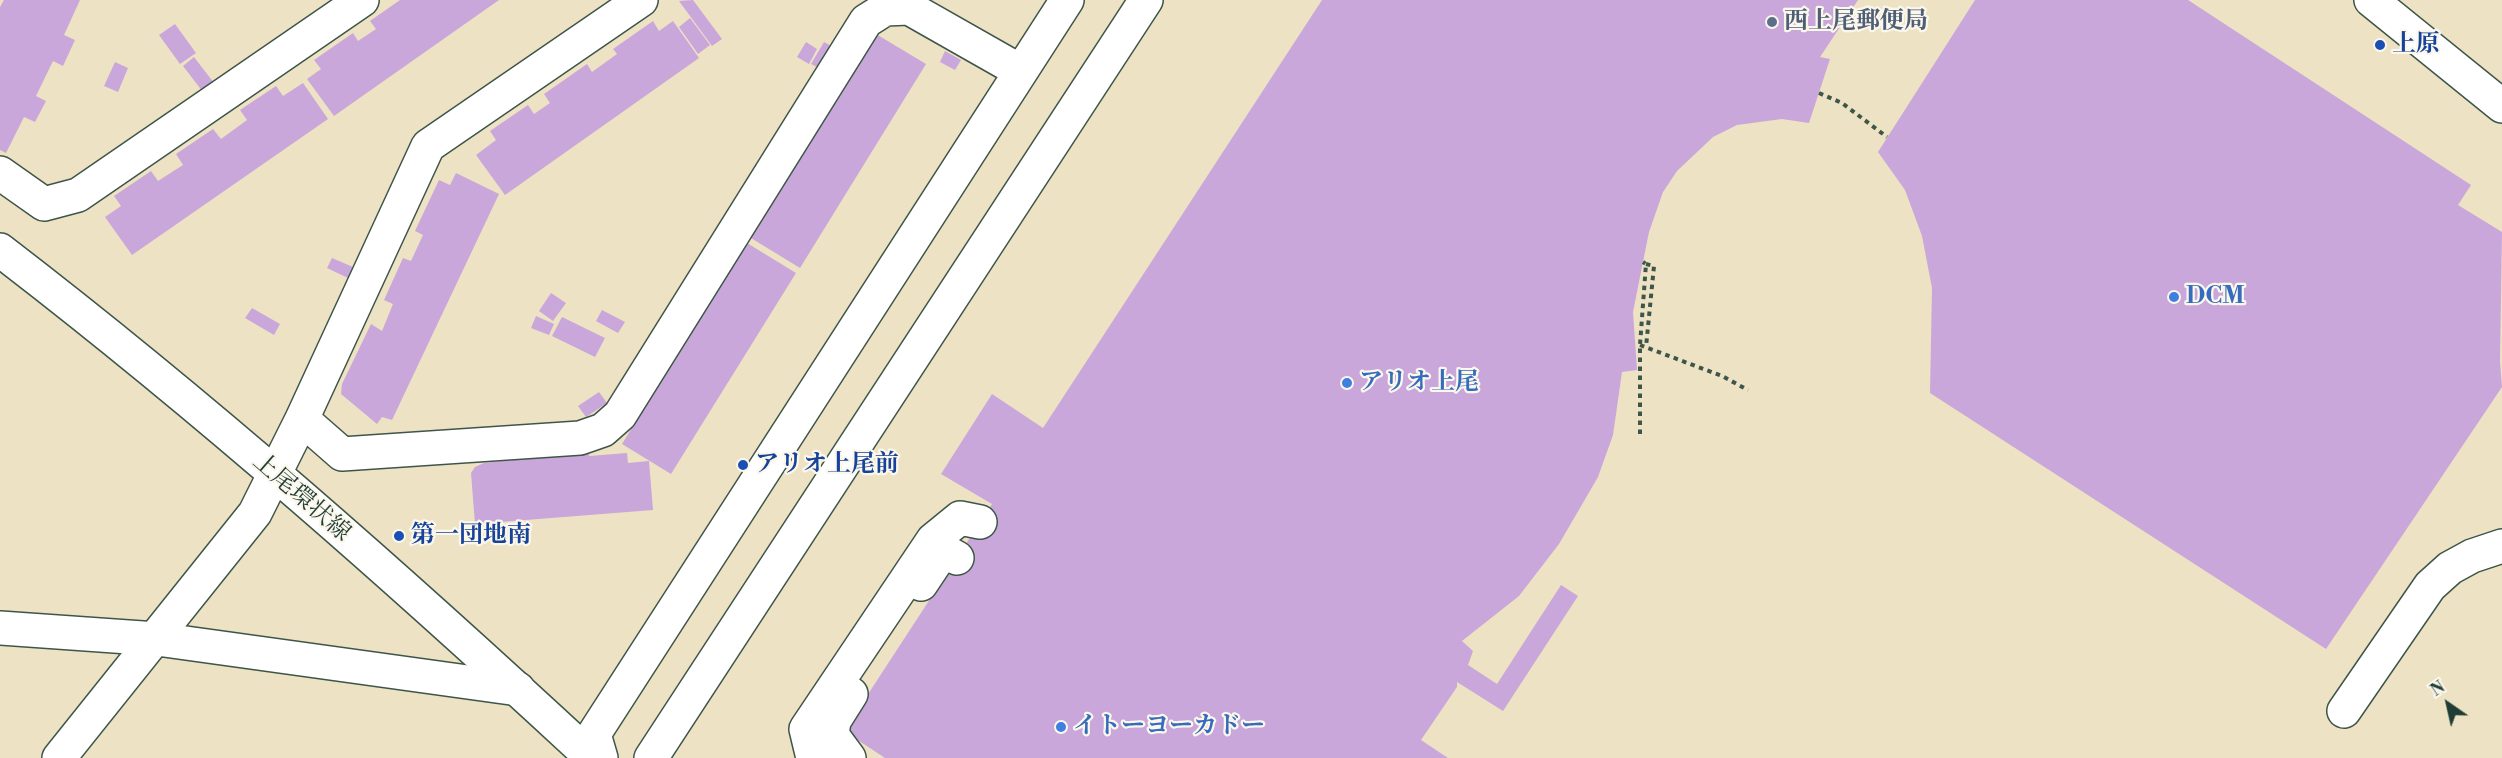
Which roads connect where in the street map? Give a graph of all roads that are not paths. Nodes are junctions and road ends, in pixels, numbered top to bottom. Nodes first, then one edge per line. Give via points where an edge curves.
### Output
1 (362, 0) edge
2 (641, 0) edge
3 (1067, 0) edge
4 (1146, 0) edge
5 (2372, 0) edge
6 (1020, 71) junction
7 (2502, 106) edge
8 (0, 173) edge
9 (0, 250) edge
10 (302, 419) junction
11 (273, 473) junction
12 (981, 522) dead end
13 (2502, 546) edge
14 (957, 558) dead end
15 (0, 628) edge
16 (157, 639) junction
17 (518, 689) junction
18 (2344, 711) dead end
19 (59, 758) edge
20 (592, 758) edge
21 (601, 758) edge
22 (651, 758) edge
23 (813, 758) edge
24 (849, 758) edge

1 - 8 street via 78,195 44,204
2 - 10 street via 429,146
3 - 6 street
4 - 22 street
5 - 7 street
6 - 10 street via 909,8 885,9 866,21 620,414 603,430 580,438 342,454
6 - 21 street via 594,734
9 - 11 street, 上尾環状線 via 174,388
10 - 11 street
11 - 16 street via 255,513
11 - 17 street, 上尾環状線
12 - 23 street via 960,518 933,540 806,729
13 - 18 street via 2450,568 2430,586
14 - 24 street via 948,553 937,560 834,721 832,735
15 - 16 street
16 - 17 street
16 - 19 street
17 - 20 street, 上尾環状線

